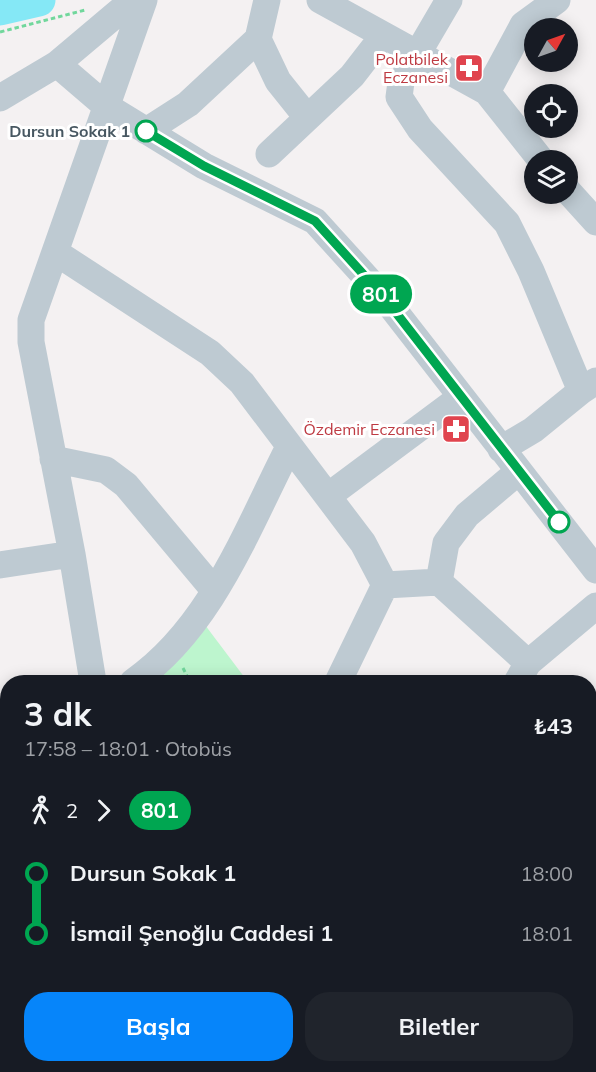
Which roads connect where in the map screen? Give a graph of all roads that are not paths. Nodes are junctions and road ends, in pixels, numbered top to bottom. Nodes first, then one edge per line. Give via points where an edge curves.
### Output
1 (134, 0) edge
2 (144, 0) edge
3 (267, 0) edge
4 (321, 0) edge
5 (449, 0) edge
6 (557, 0) edge
7 (383, 36) junction
8 (258, 39) junction
9 (416, 55) junction
10 (57, 64) junction
11 (487, 92) junction
12 (0, 99) edge
13 (106, 106) junction
14 (306, 116) junction
15 (146, 131) junction
16 (534, 150) edge
17 (269, 154) dead end
18 (578, 202) edge
19 (596, 222) edge
20 (55, 252) junction
21 (588, 386) edge
22 (461, 397) junction
23 (288, 447) junction
24 (501, 449) junction
25 (53, 459) junction
26 (519, 471) junction
27 (328, 496) junction
28 (72, 554) junction
29 (0, 566) edge
30 (596, 570) edge
31 (439, 582) junction
32 (386, 585) junction
33 (214, 590) junction
34 (596, 606) edge
35 (522, 673) edge
36 (92, 675) edge
37 (141, 675) edge
38 (341, 675) edge

1 - 10 street
2 - 13 street
3 - 8 street
4 - 7 street
5 - 9 street
6 - 11 street via 523,25
7 - 9 street
7 - 14 street via 352,76
8 - 14 street via 278,81
8 - 15 street via 188,104
9 - 11 street
9 - 21 street via 401,82 399,97 420,129 507,223
10 - 12 street
10 - 13 street
11 - 16 street
13 - 15 street
13 - 20 street
14 - 17 street
15 - 22 street via 204,166 315,221 383,296
18 - 19 street
20 - 23 street via 210,353 242,384
20 - 25 street via 31,320 31,342
21 - 24 street via 533,430
22 - 24 street
22 - 27 street
23 - 27 street
23 - 33 street
24 - 26 street
25 - 28 street
25 - 33 street via 106,470 126,485
26 - 30 street
26 - 31 street via 467,514 446,543
27 - 32 street via 363,543
28 - 29 street
28 - 36 street
31 - 32 street
31 - 35 street
32 - 38 street
33 - 37 street via 174,648
34 - 35 street

